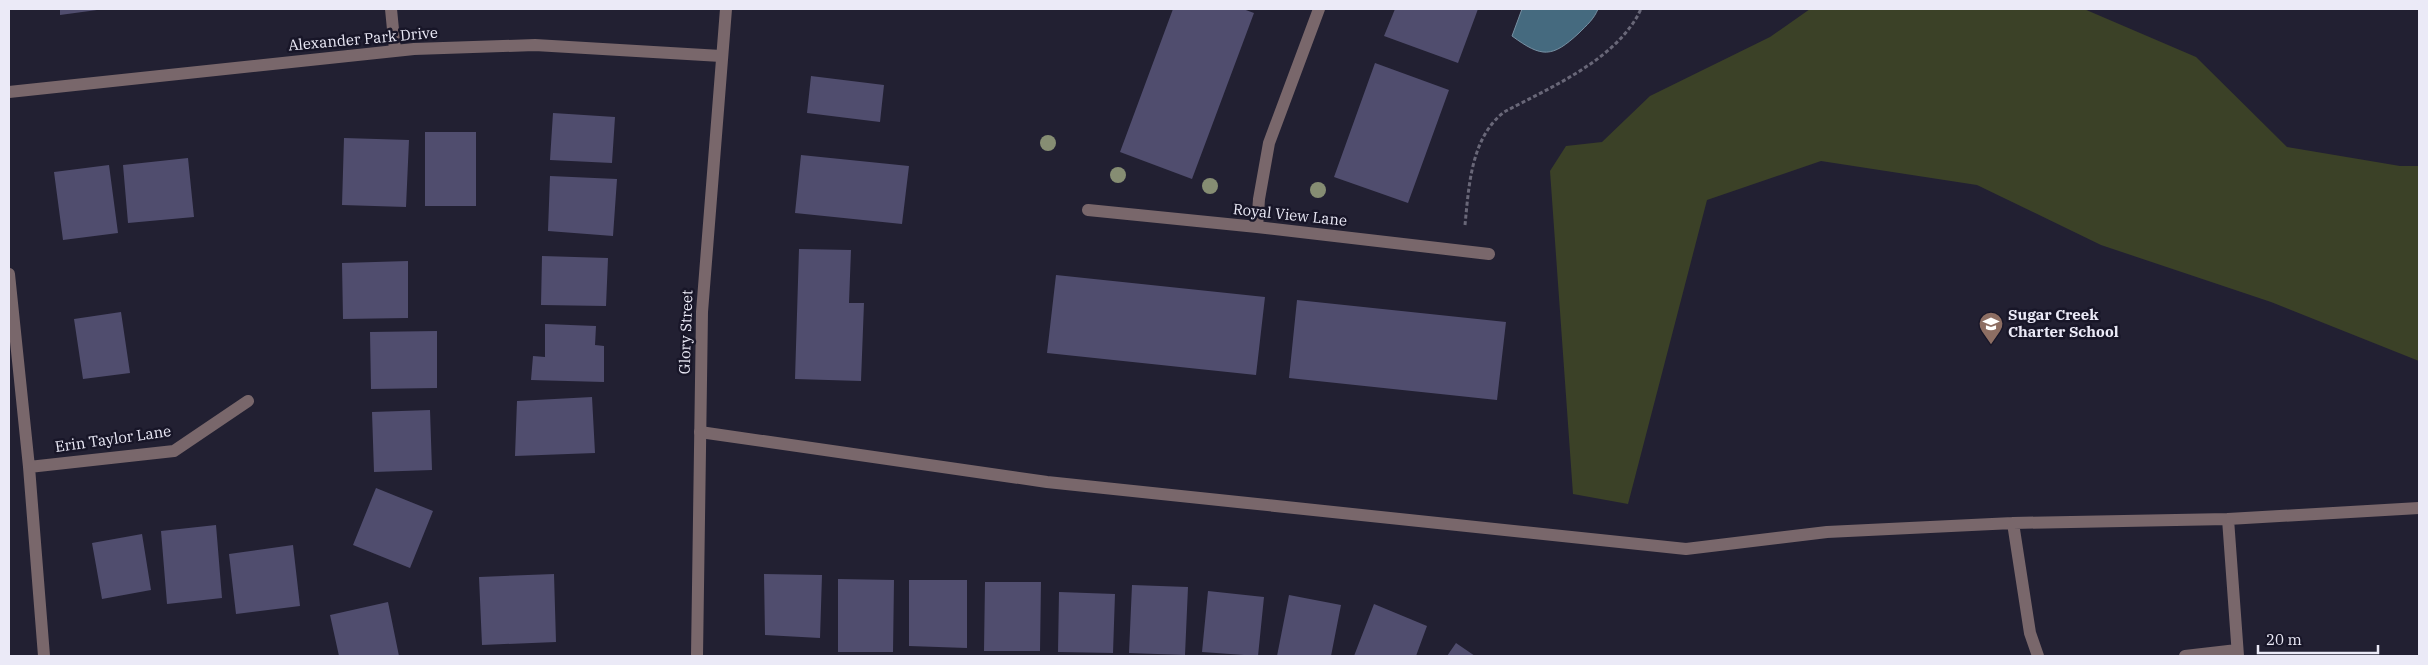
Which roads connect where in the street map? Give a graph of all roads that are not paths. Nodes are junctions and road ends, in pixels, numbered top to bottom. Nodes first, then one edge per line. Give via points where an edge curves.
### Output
1 (391, 9) edge
2 (726, 9) edge
3 (1319, 9) edge
4 (395, 50) junction
5 (721, 56) junction
6 (9, 92) edge
7 (1088, 210) dead end
8 (1257, 227) junction
9 (1489, 254) dead end
10 (9, 274) edge
11 (248, 401) dead end
12 (700, 432) junction
13 (30, 467) junction
14 (2419, 508) edge
15 (2228, 519) junction
16 (2013, 523) junction
17 (2238, 653) edge
18 (44, 656) edge
19 (697, 656) edge
20 (2038, 656) edge
21 (2185, 656) edge

1 - 4 street
2 - 5 street, Glory Street
3 - 8 street via 1269,143
4 - 5 street, Alexander Park Drive via 535,45
4 - 6 street, Alexander Park Drive
5 - 12 street, Glory Street via 702,312
7 - 8 street, Royal View Lane
8 - 9 street, Royal View Lane
10 - 13 street
11 - 13 street, Erin Taylor Lane via 174,451
12 - 16 street via 1048,482 1686,549 1827,532
12 - 19 street, Glory Street
13 - 18 street
14 - 15 street
15 - 16 street
15 - 17 street
16 - 20 street via 2030,633
17 - 21 street

